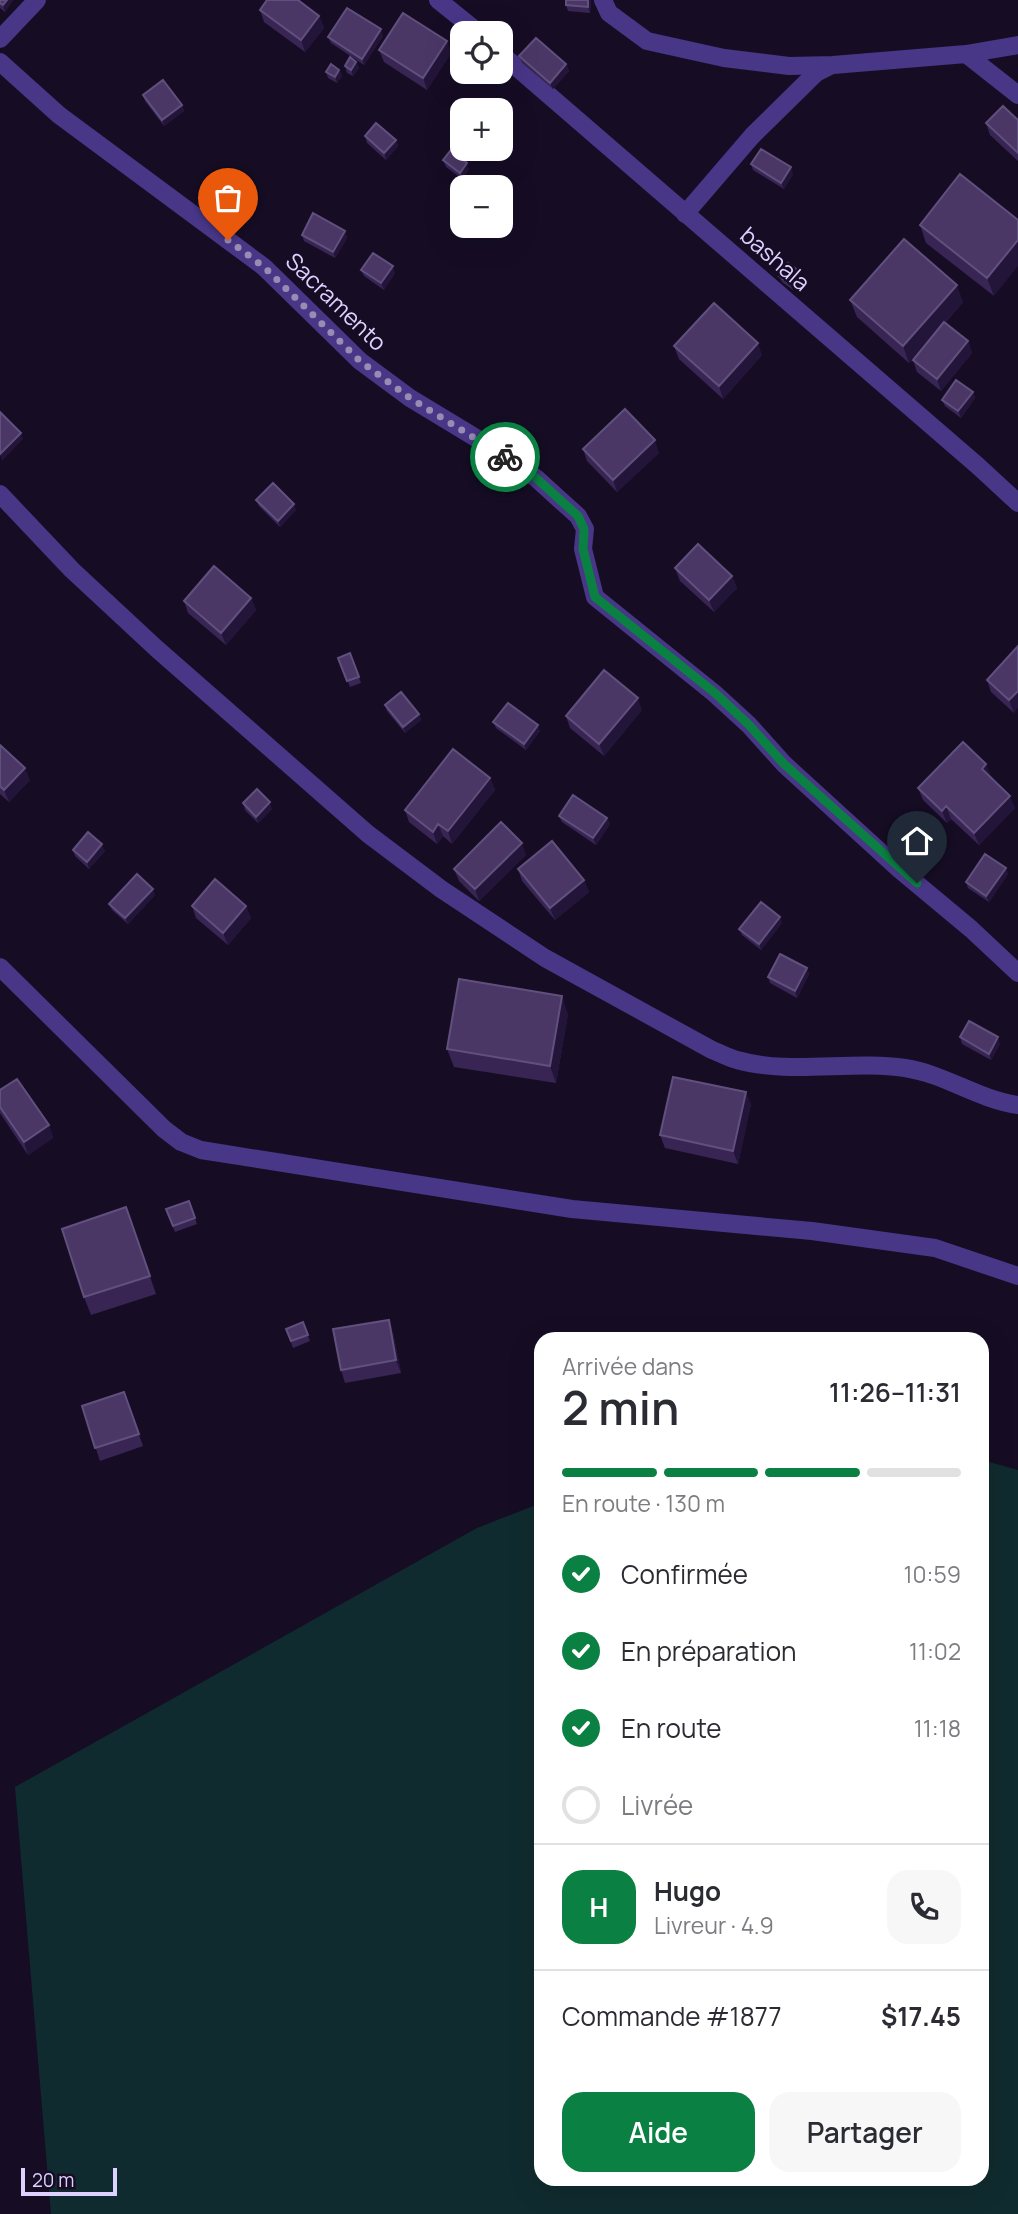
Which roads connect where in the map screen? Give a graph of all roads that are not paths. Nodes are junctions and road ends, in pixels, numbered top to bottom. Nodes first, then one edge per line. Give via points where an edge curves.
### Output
1 (37, 0) edge
2 (438, 0) edge
3 (603, 0) edge
4 (464, 21) edge
5 (0, 39) edge
6 (1018, 45) edge
7 (966, 54) junction
8 (0, 62) edge
9 (513, 64) edge
10 (833, 65) junction
11 (1018, 95) edge
12 (685, 214) junction
13 (0, 494) edge
14 (1018, 503) edge
15 (0, 967) edge
16 (1018, 973) edge
17 (1018, 1105) edge
18 (1018, 1276) edge

1 - 5 street
2 - 4 street
3 - 10 street via 609,13 647,41 724,58 789,66
6 - 7 street
7 - 10 street
7 - 11 street
8 - 16 street, Sacramento via 59,115 264,267 360,361 536,478 578,516 595,597 715,693 784,764
9 - 12 street, bashala
10 - 12 street via 816,73 752,136
12 - 14 street, bashala
13 - 17 street via 157,649 358,826 441,889 545,958 738,1061 903,1068 926,1072 995,1102
15 - 18 street via 164,1129 201,1150 572,1209 812,1231 935,1248

